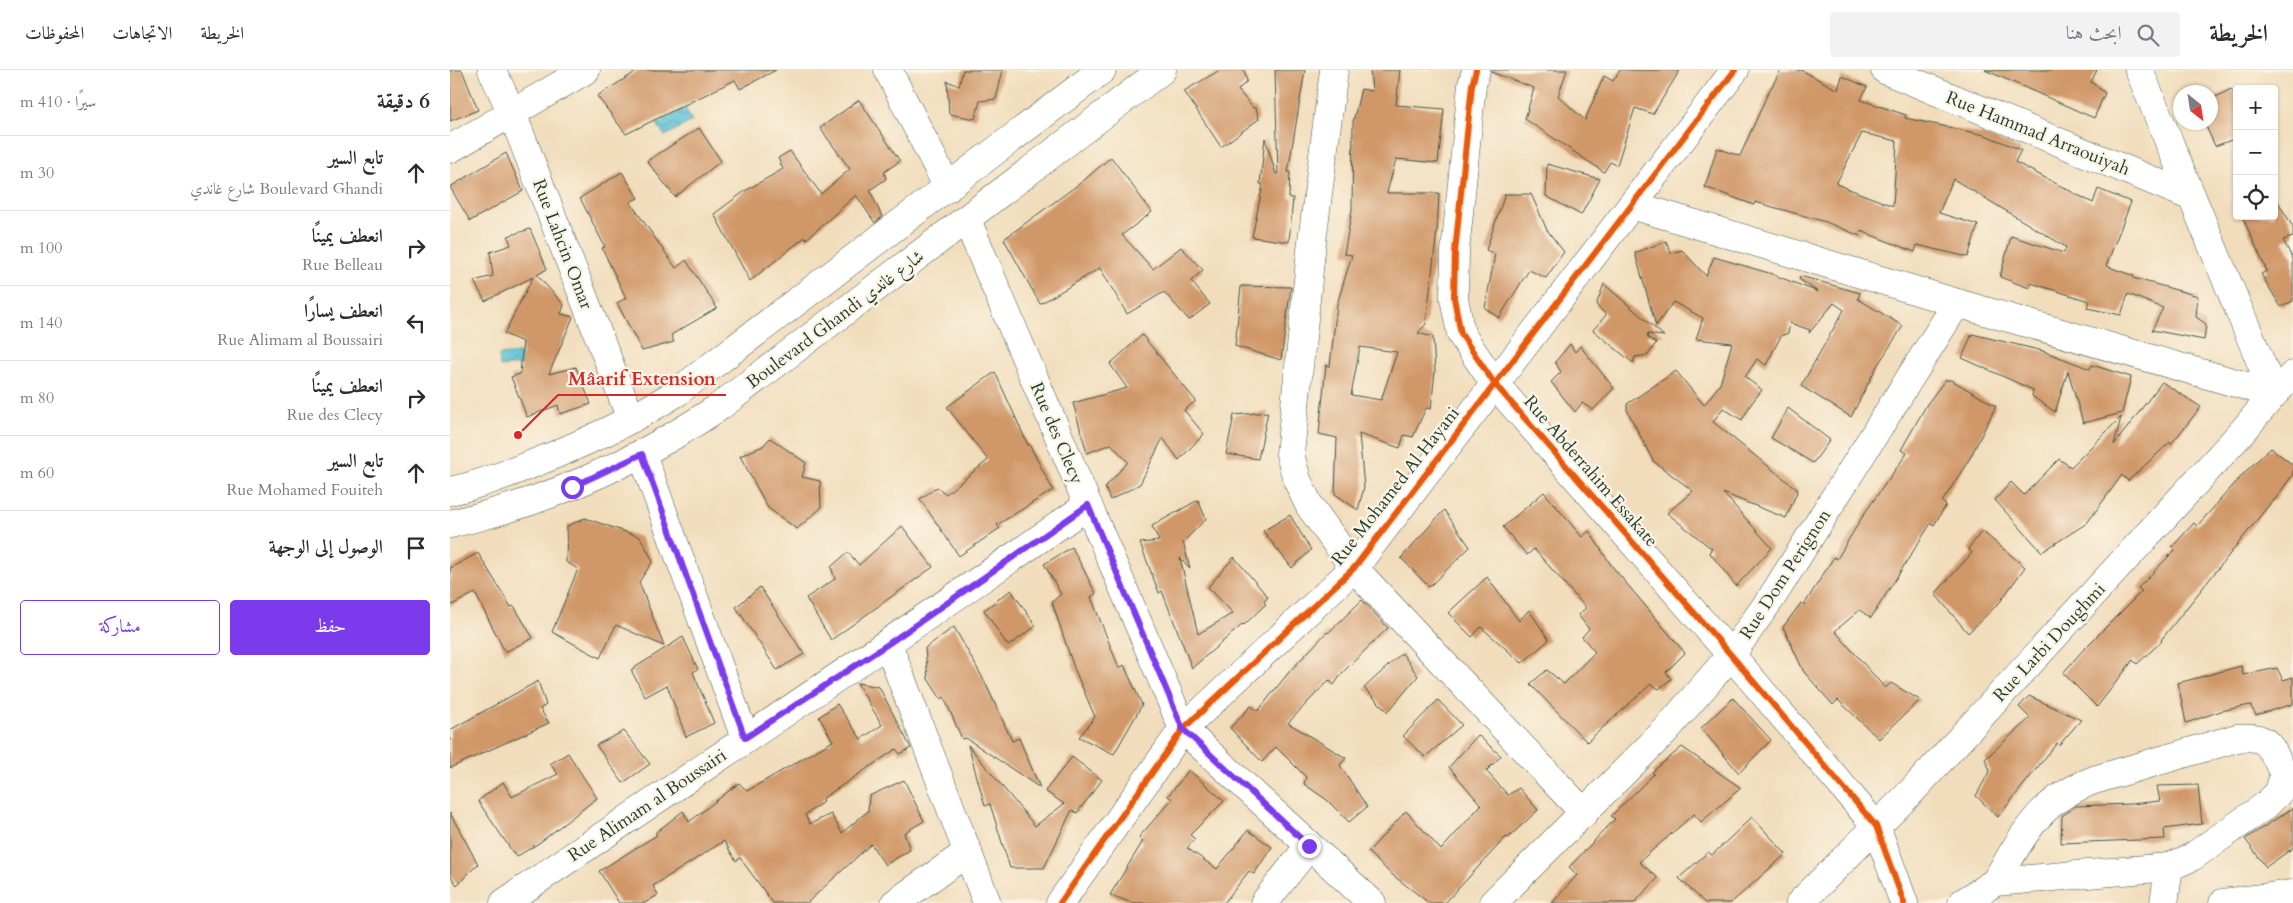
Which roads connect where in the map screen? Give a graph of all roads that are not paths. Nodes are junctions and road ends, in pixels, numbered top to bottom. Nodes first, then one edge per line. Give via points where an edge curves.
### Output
1 (492, 70) edge
2 (586, 70) edge
3 (888, 70) edge
4 (1102, 70) edge
5 (1162, 70) edge
6 (1334, 70) edge
7 (1476, 70) edge
8 (1735, 70) edge
9 (1885, 70) edge
10 (2138, 70) edge
11 (512, 114) junction
12 (450, 149) edge
13 (948, 188) junction
14 (2192, 197) junction
15 (1632, 205) junction
16 (967, 220) junction
17 (1957, 303) junction
18 (2293, 375) edge
19 (1494, 383) junction
20 (2274, 394) junction
21 (632, 419) junction
22 (642, 454) junction
23 (450, 491) edge
24 (1088, 505) junction
25 (450, 524) edge
26 (1354, 568) junction
27 (888, 644) junction
28 (1731, 655) junction
29 (1183, 729) junction
30 (745, 738) junction
31 (1584, 813) junction
32 (1876, 826) junction
33 (1309, 846) junction
34 (968, 852) junction
35 (2170, 867) junction
36 (1995, 882) junction
37 (2293, 894) edge
38 (504, 903) edge
39 (894, 903) edge
40 (987, 903) edge
41 (1060, 903) edge
42 (1264, 903) edge
43 (1372, 903) edge
44 (1493, 903) edge
45 (1800, 903) edge
46 (1904, 903) edge
47 (1962, 903) edge
48 (2164, 903) edge
49 (2223, 903) edge

1 - 11 street, Rue Lahcin Omar
2 - 11 street
3 - 13 street
4 - 13 street, Boulevard Ghandi شارع غاندي
5 - 16 street, Boulevard Ghandi شارع غاندي
6 - 26 street via 1312,240 1290,454 1297,480 1309,505
7 - 19 street, Rue Abderrahim Essakate via 1472,85 1454,298 1461,334
8 - 15 street, Rue Mohamed Al Hayani
9 - 14 street, Rue Hammad Arraouiyah
10 - 14 street
11 - 12 street
11 - 21 street, Rue Lahcin Omar
13 - 21 street, Boulevard Ghandi شارع غاندي via 676,394
14 - 20 street
15 - 17 street
15 - 19 street, Rue Mohamed Al Hayani
16 - 22 street, Boulevard Ghandi شارع غاندي via 719,408
16 - 24 street, Rue des Clecy
17 - 20 street
17 - 28 street, Rue Dom Perignon via 1772,597
18 - 20 street, Rue Larbi Doughmi
19 - 26 street, Rue Mohamed Al Hayani
19 - 28 street, Rue Abderrahim Essakate
20 - 32 street, Rue Larbi Doughmi via 1920,783
21 - 23 street, Boulevard Ghandi شارع غاندي via 500,477
22 - 25 street, Boulevard Ghandi شارع غاندي via 572,487 494,514
22 - 30 street
24 - 27 street, Rue Alimam al Boussairi
24 - 29 street, Rue des Clecy
26 - 29 street, Rue Mohamed Al Hayani
26 - 31 street
27 - 30 street, Rue Alimam al Boussairi
27 - 34 street
28 - 31 street, Rue Dom Perignon via 1666,730
28 - 32 street, Rue Abderrahim Essakate
29 - 33 street
29 - 41 street, Rue Mohamed Al Hayani
30 - 38 street, Rue Alimam al Boussairi
31 - 44 street, Rue Dom Perignon
32 - 45 street, Rue Larbi Doughmi
32 - 46 street
33 - 42 street
33 - 43 street
34 - 39 street
34 - 40 street
35 - 36 street
35 - 36 street via 2200,851 2266,805 2279,792 2284,774 2266,742 2254,736 2237,738 2075,788 2043,810
35 - 48 street
36 - 47 street
37 - 49 street

